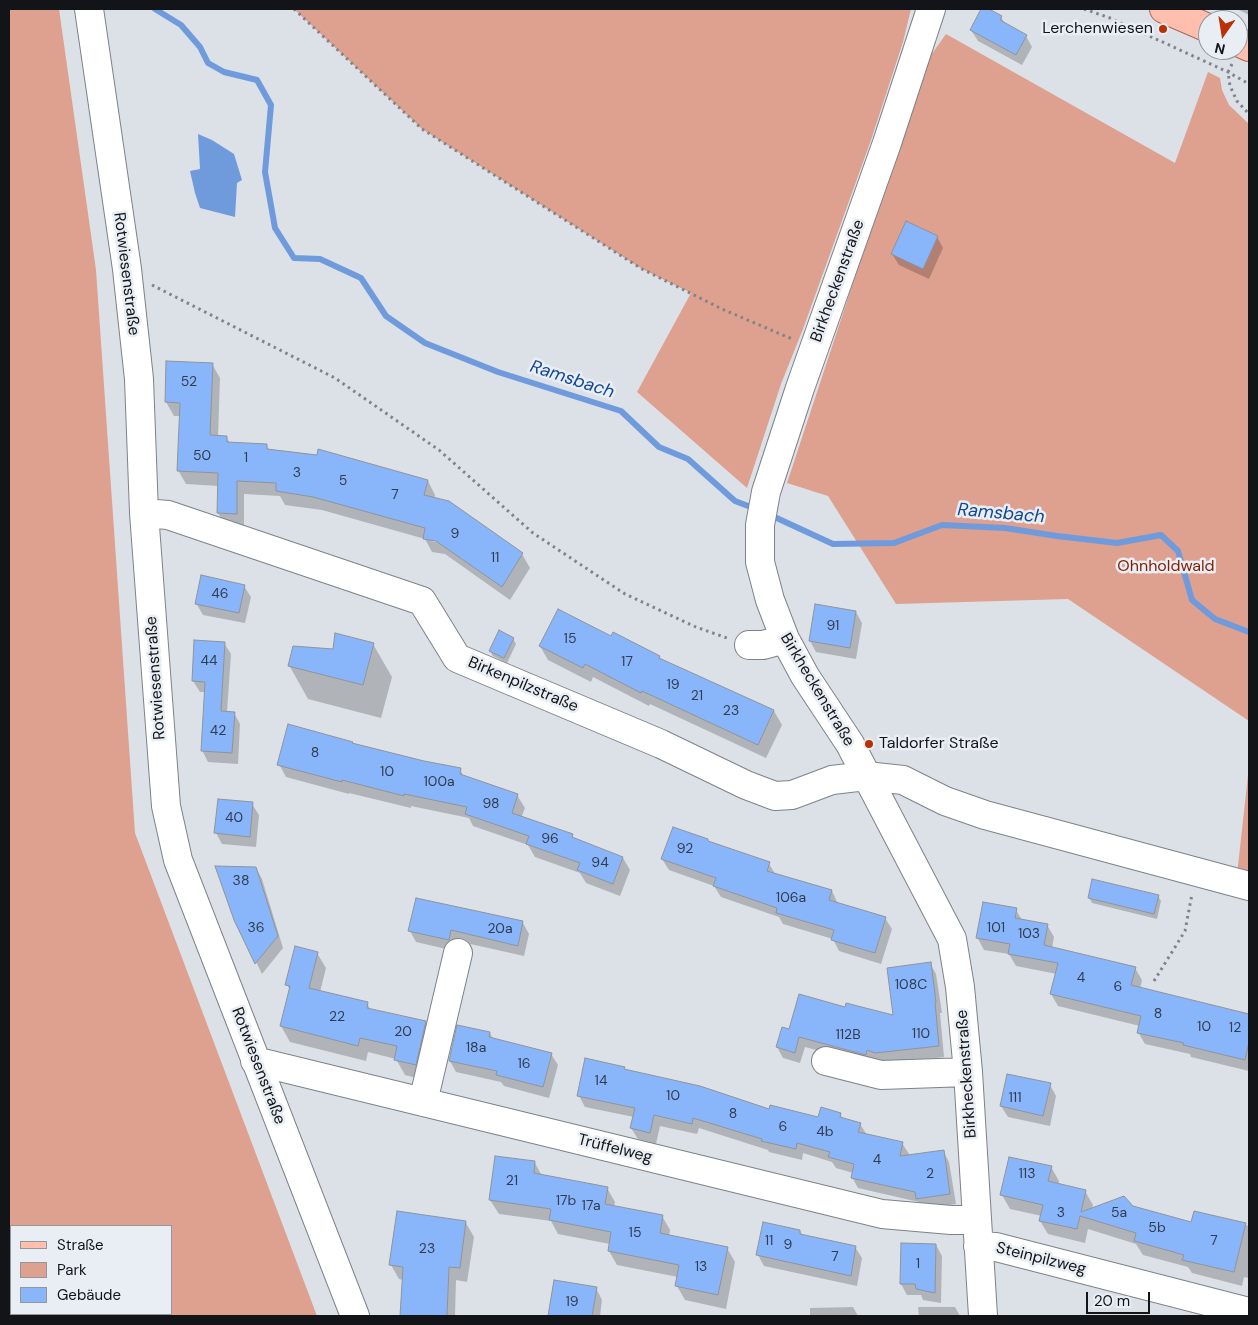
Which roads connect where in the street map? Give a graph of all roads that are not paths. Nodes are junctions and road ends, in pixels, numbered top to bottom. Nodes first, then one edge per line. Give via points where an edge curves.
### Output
1 (89, 9) edge
2 (931, 9) edge
3 (1164, 9) edge
4 (1198, 24) edge
5 (144, 513) junction
6 (785, 639) junction
7 (749, 645) road end
8 (866, 776) junction
9 (1249, 886) edge
10 (458, 952) dead end
11 (255, 1061) junction
12 (826, 1061) dead end
13 (968, 1072) junction
14 (423, 1102) junction
15 (978, 1233) junction
16 (1249, 1312) edge
17 (355, 1316) edge
18 (983, 1316) edge

1 - 5 street, Rotwiesenstraße via 127,269 139,379
2 - 6 street, Birkheckenstraße via 766,492 760,525 760,562
3 - 4 main road
5 - 8 street, Birkenpilzstraße via 168,515 422,602 457,658 776,796 792,795 832,780
5 - 11 street, Rotwiesenstraße via 166,806 178,860
6 - 7 street
6 - 8 street, Birkheckenstraße via 850,744
8 - 9 street via 903,780 985,815
8 - 13 street, Birkheckenstraße via 952,939
10 - 14 street
11 - 14 street, Trüffelweg
11 - 17 street, Rotwiesenstraße
12 - 13 street via 881,1075
13 - 15 street, Birkheckenstraße
14 - 15 street, Trüffelweg via 882,1214 951,1220
15 - 16 street, Steinpilzweg via 996,1247
15 - 18 street, Birkheckenstraße

